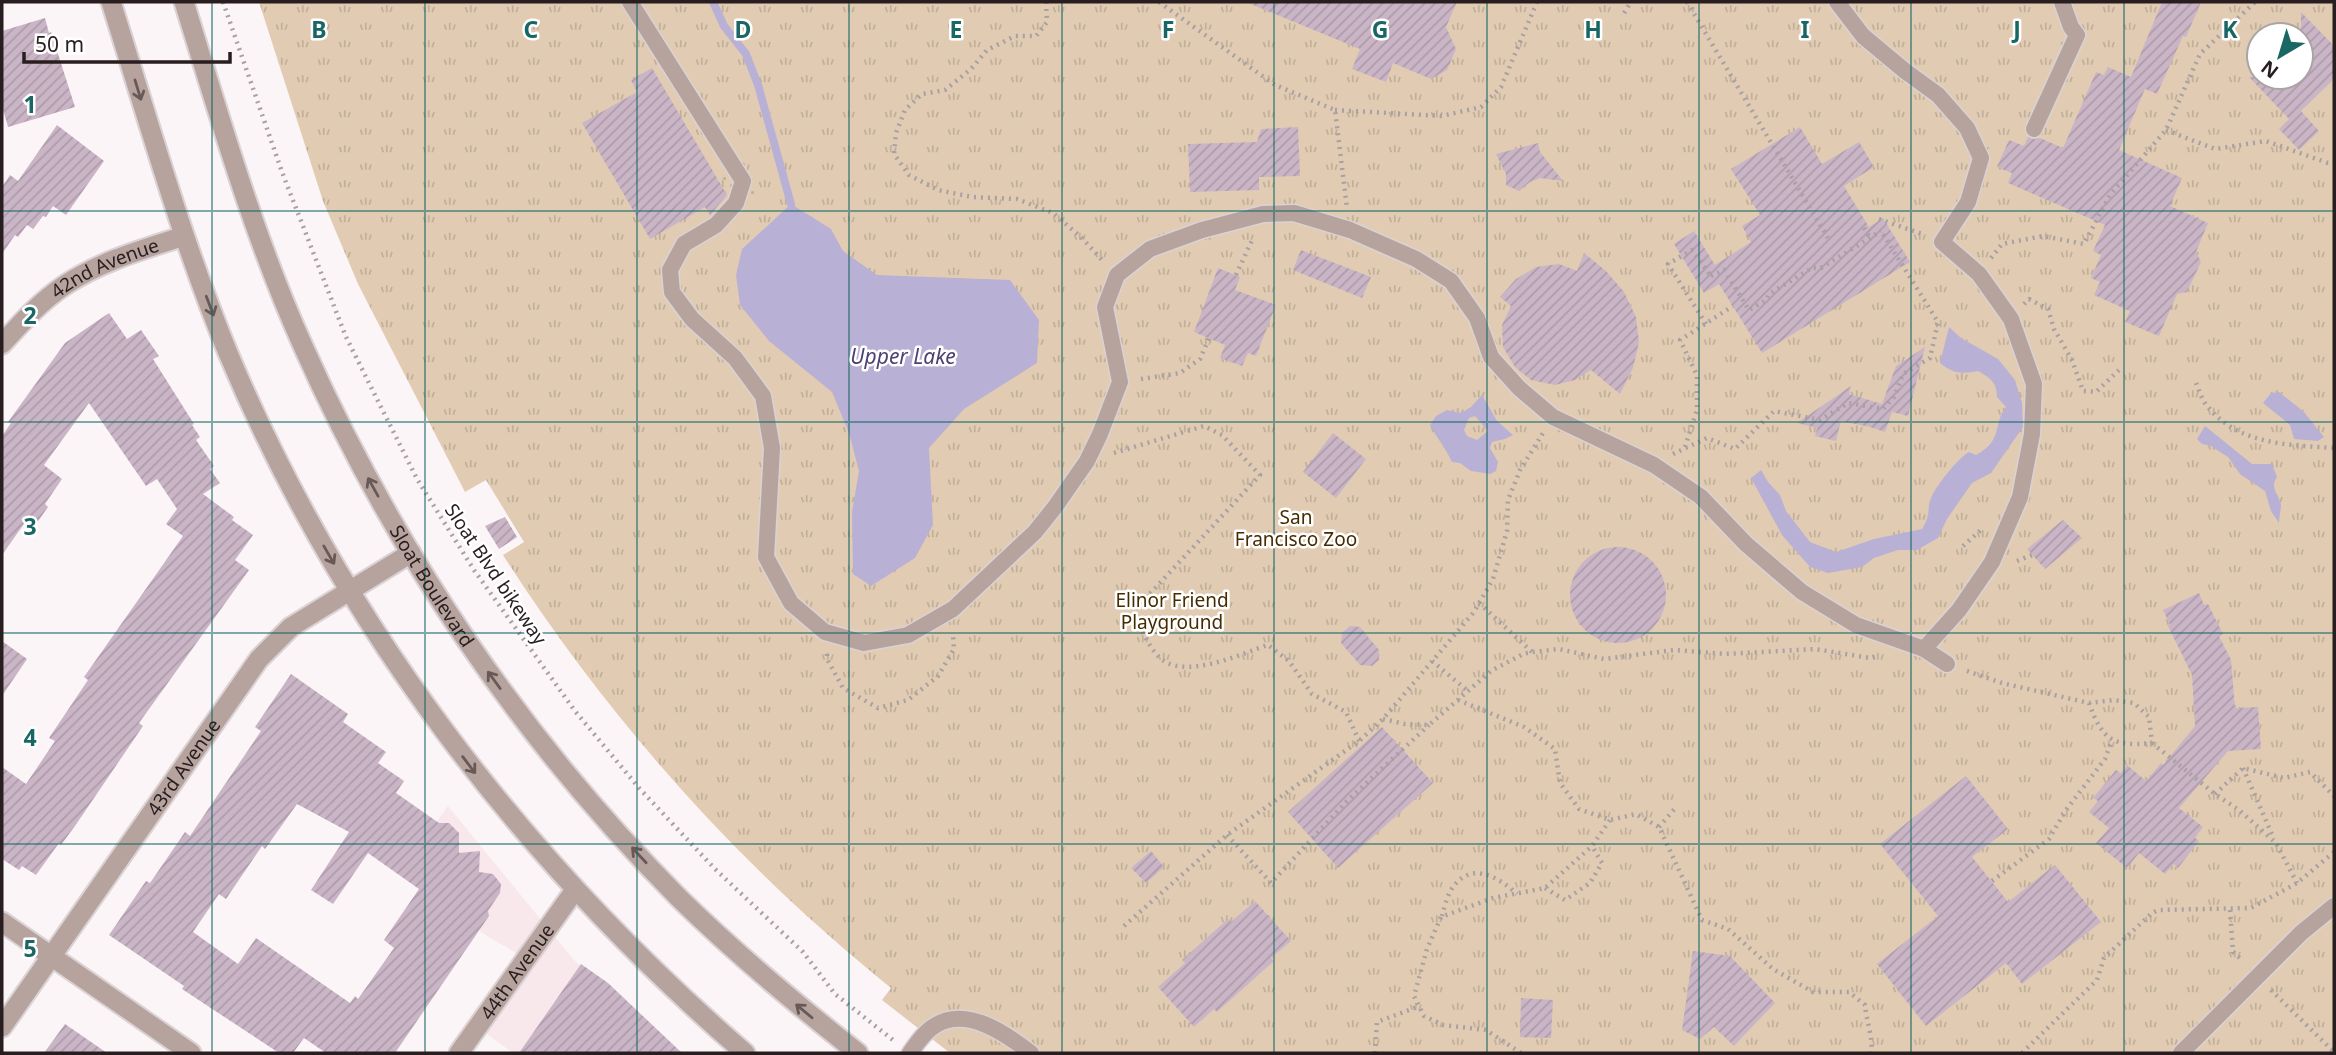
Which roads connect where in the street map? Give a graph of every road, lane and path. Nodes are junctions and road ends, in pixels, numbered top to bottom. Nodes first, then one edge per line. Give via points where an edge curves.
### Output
1 (111, 2) edge
2 (184, 2) edge
3 (223, 2) edge
4 (630, 2) edge
5 (1046, 2) edge
6 (1159, 2) edge
7 (1538, 2) edge
8 (1631, 2) edge
9 (1687, 2) edge
10 (1838, 2) edge
11 (2062, 2) edge
12 (2255, 2) edge
13 (1624, 13) dead end
14 (1335, 110) junction
15 (2034, 129) dead end
16 (2166, 130) junction
17 (2334, 163) edge
18 (1263, 214) junction
19 (1878, 219) dead end
20 (1864, 228) dead end
21 (1350, 230) junction
22 (184, 236) junction
23 (1828, 238) dead end
24 (1870, 238) junction
25 (1942, 242) junction
26 (1979, 274) junction
27 (1117, 275) junction
28 (1236, 275) dead end
29 (1733, 306) dead end
30 (2011, 319) junction
31 (1706, 324) junction
32 (1209, 338) dead end
33 (2, 344) edge
34 (2119, 370) dead end
35 (1120, 382) junction
36 (2196, 383) dead end
37 (1553, 417) junction
38 (1685, 447) junction
39 (2334, 448) edge
40 (1087, 461) junction
41 (1654, 465) junction
42 (411, 554) junction
43 (350, 590) junction
44 (1479, 603) junction
45 (953, 609) junction
46 (825, 632) junction
47 (1924, 649) junction
48 (1532, 652) junction
49 (1883, 656) dead end
50 (1432, 661) junction
51 (1947, 664) joint
52 (1468, 691) junction
53 (1458, 699) junction
54 (2089, 703) junction
55 (1383, 719) junction
56 (1429, 725) junction
57 (2112, 740) junction
58 (1359, 741) junction
59 (2152, 743) junction
60 (2243, 768) junction
61 (2215, 794) junction
62 (2334, 796) edge
63 (1677, 806) dead end
64 (1610, 820) junction
65 (1658, 827) junction
66 (1227, 835) junction
67 (2276, 843) junction
68 (1591, 846) junction
69 (2334, 852) edge
70 (1992, 881) dead end
71 (2297, 883) junction
72 (1545, 888) junction
73 (575, 890) junction
74 (1517, 894) junction
75 (2334, 906) edge
76 (2230, 910) junction
77 (1441, 917) junction
78 (2, 922) edge
79 (1124, 926) dead end
80 (51, 956) junction
81 (2258, 976) junction
82 (1420, 1006) junction
83 (2, 1027) edge
84 (2334, 1052) edge
85 (191, 1053) edge
86 (459, 1053) edge
87 (743, 1053) edge
88 (858, 1053) edge
89 (910, 1053) edge
90 (1031, 1053) edge
91 (1375, 1053) edge
92 (1521, 1053) edge
93 (1871, 1053) edge
94 (2022, 1053) edge
95 (2181, 1053) edge

1 -> 22 street
42 -> 2 street, Sloat Boulevard via 341,428 290,317 246,200
3 - 89 path, Sloat Blvd bikeway via 346,337 417,479 474,570 575,711 639,788 715,869 803,952 835,994
4 - 46 lane via 743,181 736,203 716,225 684,244 670,270 672,292 692,319 736,358 762,396 772,448 766,557 791,603
5 - 27 path via 1047,22 1036,36 1015,36 987,50 945,90 922,94 905,110 894,154 909,175 938,190 1017,199 1052,213
6 - 14 path via 1275,85
7 - 14 path via 1502,87 1481,107 1442,116
8 - 13 path
9 - 23 path
10 - 25 lane via 1863,36 1938,95 1967,128 1980,158 1968,202
11 - 15 lane via 2077,35
12 - 16 path via 2200,54
14 - 21 path
16 - 17 path via 2215,149 2266,141
16 - 26 path via 2110,195 2084,244 2043,236 2002,244
18 - 21 lane via 1294,213
18 - 27 lane via 1150,248
18 - 28 path
19 - 25 path
20 - 24 path
21 - 37 lane via 1416,259 1451,282 1477,318 1491,357
22 - 33 street, 42nd Avenue via 118,258 65,285
22 -> 43 street via 228,352 266,435
24 - 31 path, bridge via 1821,268 1812,268 1749,310 1724,270 1711,276 1692,250 1668,264
24 - 38 path, bridge via 1881,231 1938,322 1930,358 1903,374 1894,397 1883,409 1848,403 1819,420 1774,411 1735,449 1707,438
25 - 26 lane
26 - 30 lane
27 - 35 lane via 1105,307
29 - 31 path
30 - 34 path via 2029,299 2048,309 2082,391 2096,392
30 - 47 lane via 2034,384 2032,434 2020,497 1992,562 1959,610
31 - 38 path via 1680,340 1697,375 1697,410
32 - 35 path via 1200,359 1180,373
35 - 40 lane
36 - 39 path via 2207,407 2232,428 2261,441
37 - 41 lane
37 - 44 path via 1520,470 1508,500 1507,531 1493,579
38 - 41 path
40 - 45 lane via 1035,532
40 - 58 path via 1204,426 1222,435 1260,475 1133,612 1159,657 1182,668 1215,663 1268,645 1289,661 1312,694 1346,712
41 - 47 lane via 1701,497 1802,592 1856,625
42 - 43 street, 43rd Avenue
88 -> 42 street, Sloat Boulevard via 732,947 621,837 493,679
43 -> 73 street via 465,760
43 - 80 street, 43rd Avenue via 291,627 259,659
44 - 48 path
44 - 50 path
45 - 46 lane via 908,635 864,643
45 - 46 path via 954,649 937,676 908,700 878,708 843,688 827,659
47 - 51 lane
48 - 49 path via 1559,649 1604,659 1674,650 1726,654 1815,649
48 - 52 path via 1491,671
50 - 52 path
50 - 55 path
51 - 54 path via 2002,683
52 - 53 path
53 - 56 path
53 - 64 path via 1524,727 1555,748 1560,783 1579,809
54 - 57 path via 2097,726
54 - 59 path via 2134,703 2149,717
55 - 56 path
55 - 58 path
56 - 66 path via 1347,801 1271,883
57 - 59 path via 2130,745
57 - 70 path via 2105,760 2049,839
58 - 66 path
59 - 61 path
60 - 61 path
60 - 62 path via 2284,778 2310,772
60 - 67 path
61 - 67 path
63 - 65 path
64 - 65 path via 1636,814
64 - 68 path
65 - 93 path via 1702,920 1728,929 1773,969 1813,992 1849,992 1865,1005
66 - 79 path
67 - 71 path
68 - 72 path
68 - 72 path via 1602,863 1590,883 1565,900
69 - 71 path
71 - 76 path via 2252,908
72 - 74 path
73 - 86 street, 44th Avenue
73 - 87 street
74 - 77 path
74 - 77 path via 1499,878 1481,873 1462,877 1450,891
75 - 81 lane
76 - 81 path via 2233,952
76 - 94 path via 2152,912 2104,958 2097,980
77 - 82 path via 1414,996
78 - 80 street
80 - 83 street, 43rd Avenue
80 - 85 street
81 - 84 path
81 - 95 lane
82 - 91 path via 1377,1022
82 - 92 path via 1424,1016 1443,1025 1486,1030
89 - 90 lane via 933,1026 955,1019 988,1026

